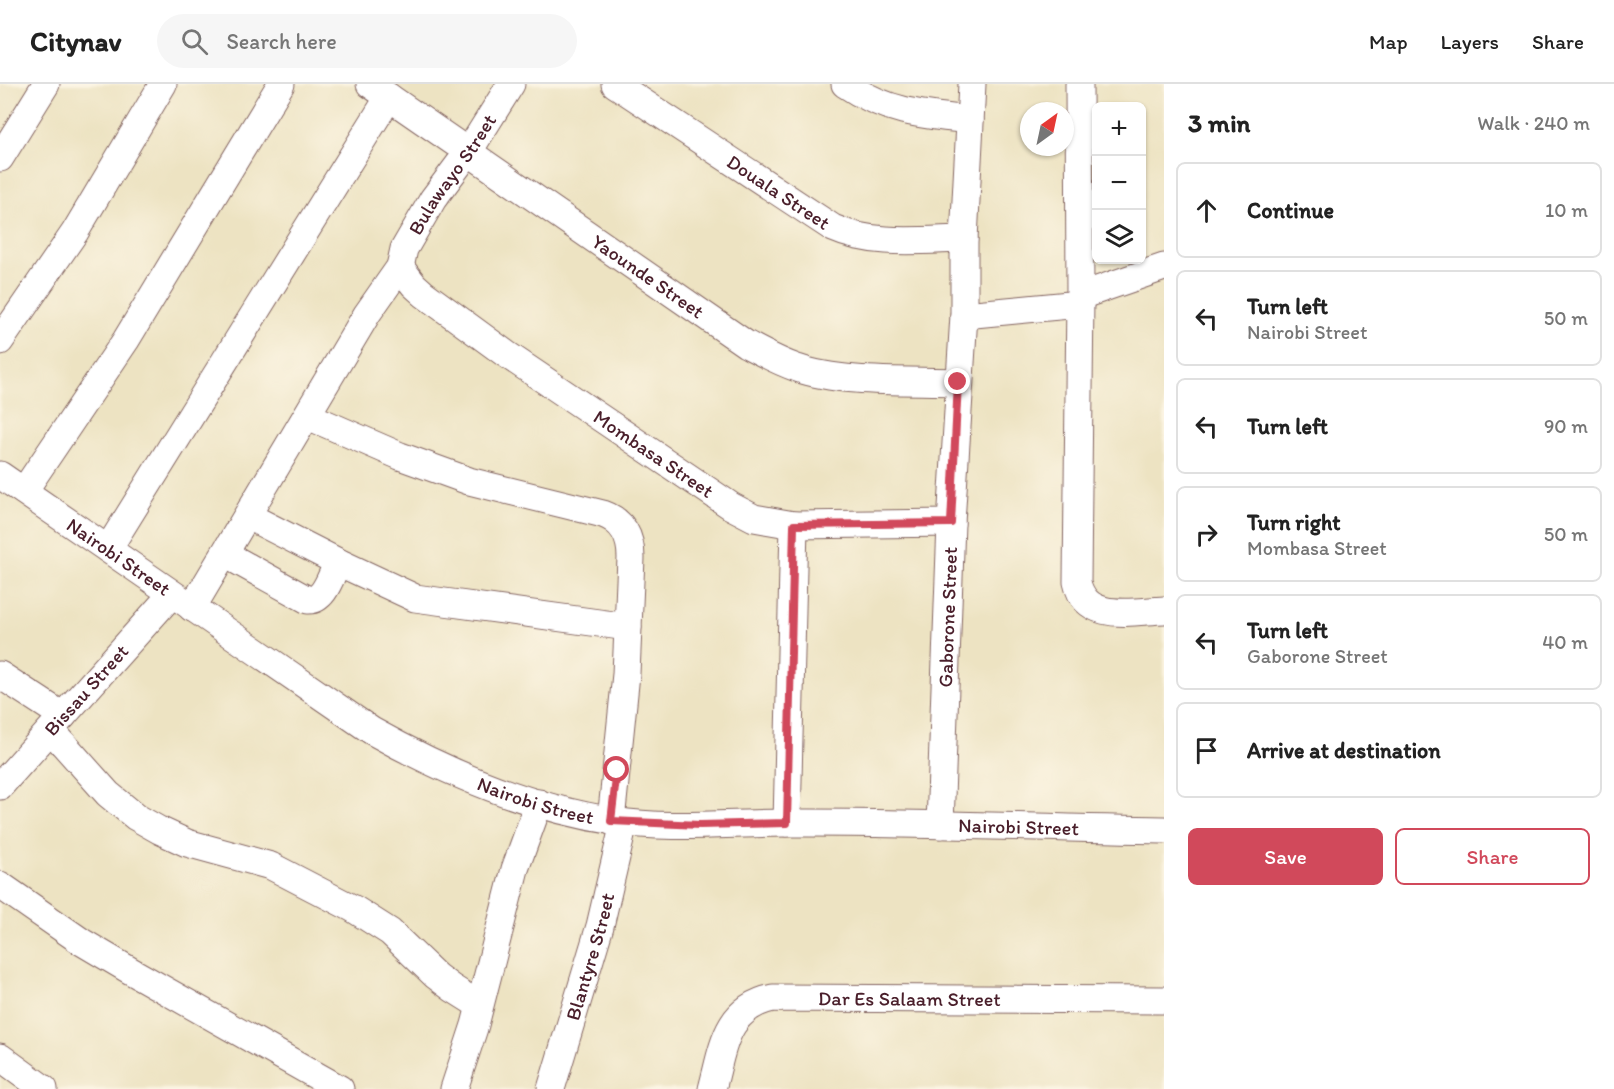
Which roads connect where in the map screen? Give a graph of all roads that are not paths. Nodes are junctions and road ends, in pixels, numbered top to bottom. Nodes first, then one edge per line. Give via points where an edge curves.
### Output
1 (46, 84) edge
2 (163, 84) edge
3 (281, 84) edge
4 (511, 84) edge
5 (615, 84) edge
6 (845, 84) edge
7 (972, 84) edge
8 (1079, 84) edge
9 (380, 90) edge
10 (970, 120) junction
11 (469, 151) junction
12 (0, 158) edge
13 (964, 239) junction
14 (400, 267) junction
15 (1164, 267) edge
16 (1080, 300) junction
17 (963, 315) junction
18 (0, 341) edge
19 (958, 382) junction
20 (308, 416) junction
21 (0, 475) edge
22 (24, 491) junction
23 (248, 516) junction
24 (951, 523) junction
25 (794, 525) junction
26 (108, 549) junction
27 (225, 554) junction
28 (338, 562) junction
29 (182, 601) junction
30 (1164, 610) edge
31 (628, 627) junction
32 (0, 675) edge
33 (57, 723) junction
34 (0, 786) edge
35 (539, 803) junction
36 (617, 822) junction
37 (787, 823) junction
38 (940, 825) junction
39 (1164, 830) edge
40 (0, 885) edge
41 (1164, 1000) edge
42 (479, 1005) junction
43 (0, 1057) edge
44 (44, 1089) edge
45 (340, 1089) edge
46 (453, 1089) edge
47 (552, 1089) edge
48 (712, 1089) edge

1 - 12 street
2 - 18 street via 75,231
3 - 22 street via 126,340
4 - 11 street, Bulawayo Street
5 - 13 street, Douala Street via 850,236
6 - 10 street via 908,113
7 - 10 street, Gaborone Street
8 - 16 street
9 - 11 street, Yaounde Street
9 - 26 street
10 - 13 street, Gaborone Street
11 - 14 street, Bulawayo Street via 410,237
11 - 19 street, Yaounde Street via 769,357 797,369 845,378
13 - 17 street, Gaborone Street
14 - 20 street, Bulawayo Street via 367,314
14 - 25 street, Mombasa Street via 419,290 506,354 731,506 754,518
15 - 16 street
16 - 17 street
16 - 30 street via 1079,591 1089,605 1108,612
17 - 19 street, Gaborone Street
19 - 24 street, Gaborone Street
20 - 23 street, Bissau Street
20 - 31 street, Blantyre Street via 468,482 616,520 626,532 631,549
21 - 22 street, Nairobi Street
22 - 26 street, Nairobi Street
23 - 27 street, Bissau Street
23 - 28 street
24 - 25 street, Mombasa Street
24 - 38 street, Gaborone Street
25 - 37 street
26 - 29 street, Nairobi Street
27 - 28 street via 308,600 321,596
27 - 29 street, Bissau Street
28 - 31 street via 415,598
29 - 33 street, Bissau Street
29 - 35 street, Nairobi Street via 407,751 452,772
31 - 36 street, Blantyre Street
32 - 33 street
33 - 34 street, Bissau Street
33 - 42 street via 108,794 136,817 187,843 271,866 354,909 390,932 436,976
35 - 36 street, Nairobi Street
35 - 42 street via 515,869
36 - 37 street, Nairobi Street
36 - 47 street, Blantyre Street via 600,926
37 - 38 street, Nairobi Street
38 - 39 street, Nairobi Street
40 - 45 street via 130,971
41 - 48 street, Dar Es Salaam Street via 773,998 744,1009 736,1019
42 - 46 street
43 - 44 street

